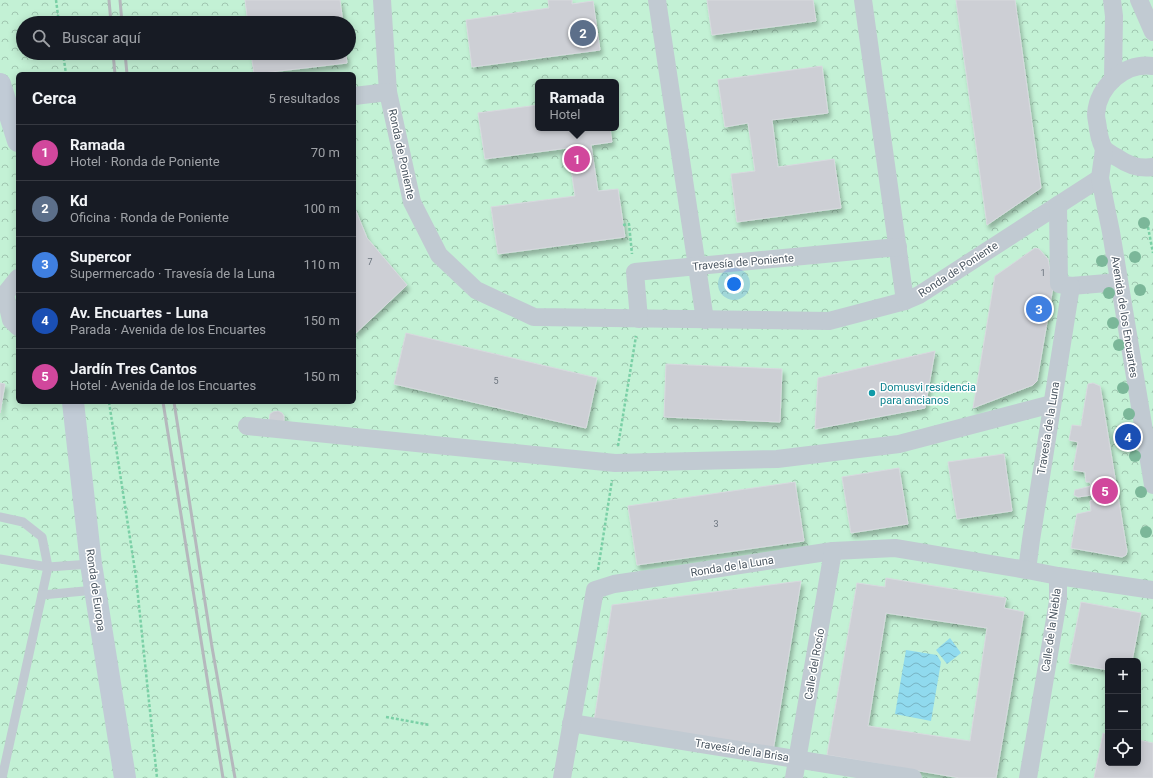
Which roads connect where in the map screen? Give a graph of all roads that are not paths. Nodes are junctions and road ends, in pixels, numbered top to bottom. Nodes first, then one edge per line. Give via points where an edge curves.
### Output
1 (382, 0) edge
2 (657, 0) edge
3 (863, 0) edge
4 (1112, 0) edge
5 (1139, 0) edge
6 (1143, 0) edge
7 (1153, 9) edge
8 (1153, 32) edge
9 (1153, 66) edge
10 (1113, 79) junction
11 (0, 84) edge
12 (388, 92) junction
13 (356, 96) edge
14 (16, 135) edge
15 (1104, 149) junction
16 (1153, 168) edge
17 (1100, 178) junction
18 (1058, 205) junction
19 (898, 247) junction
20 (697, 267) junction
21 (16, 280) edge
22 (1119, 282) junction
23 (1070, 286) junction
24 (905, 301) junction
25 (639, 318) junction
26 (706, 320) junction
27 (16, 324) edge
28 (73, 404) edge
29 (1052, 404) junction
30 (247, 426) dead end
31 (1153, 485) edge
32 (0, 517) edge
33 (833, 551) junction
34 (0, 559) edge
35 (91, 564) junction
36 (48, 568) junction
37 (1027, 570) junction
38 (1058, 576) junction
39 (95, 590) junction
40 (1153, 590) edge
41 (42, 595) junction
42 (571, 723) junction
43 (8, 751) junction
44 (797, 759) junction
45 (0, 762) edge
46 (2, 778) edge
47 (125, 778) edge
48 (562, 778) edge
49 (794, 778) edge
50 (913, 778) edge
51 (1028, 778) edge

1 - 12 street, Ronda de Poniente
2 - 20 street
3 - 19 street
4 - 10 street
5 - 8 street
6 - 7 street
9 - 10 street via 1128,69
10 - 15 street via 1101,95 1096,114
11 - 14 street
12 - 13 street
12 - 25 street, Ronda de Poniente via 412,202 439,255 476,290 534,317
15 - 16 street via 1126,164
15 - 17 street, Avenida de los Encuartes
17 - 18 street, Ronda de Poniente
17 - 22 street, Avenida de los Encuartes
18 - 23 street via 1059,284
18 - 24 street, Ronda de Poniente via 919,295
19 - 20 street, Travesía de Poniente
19 - 24 street
20 - 25 street, Travesía de Poniente via 635,272
20 - 26 street
21 - 27 street via 4,294 11,320
22 - 23 street
22 - 31 street, Avenida de los Encuartes
23 - 29 street, Travesía de la Luna
24 - 26 street, Ronda de Poniente via 830,321
25 - 26 street, Ronda de Poniente
28 - 35 street, Ronda de Europa
29 - 30 street via 899,444 754,460 615,463
29 - 37 street, Travesía de la Luna
32 - 36 lane via 23,522 42,537
33 - 37 street, Ronda de la Luna via 895,548
33 - 42 street, Ronda de la Luna via 614,584 595,590
33 - 44 street, Calle del Rocío
34 - 36 lane
35 - 36 lane
35 - 39 street, Ronda de Europa
36 - 41 lane
37 - 38 street, Ronda de la Luna
38 - 40 street, Calle de la Niebla
38 - 51 street, Calle de la Niebla via 1058,601
39 - 41 lane
39 - 47 street, Ronda de Europa
41 - 43 lane
42 - 44 street, Travesía de la Brisa
42 - 48 street, Ronda de la Luna
43 - 45 lane
43 - 46 lane
44 - 49 street, Calle del Rocío
44 - 50 street, Travesía de la Brisa

